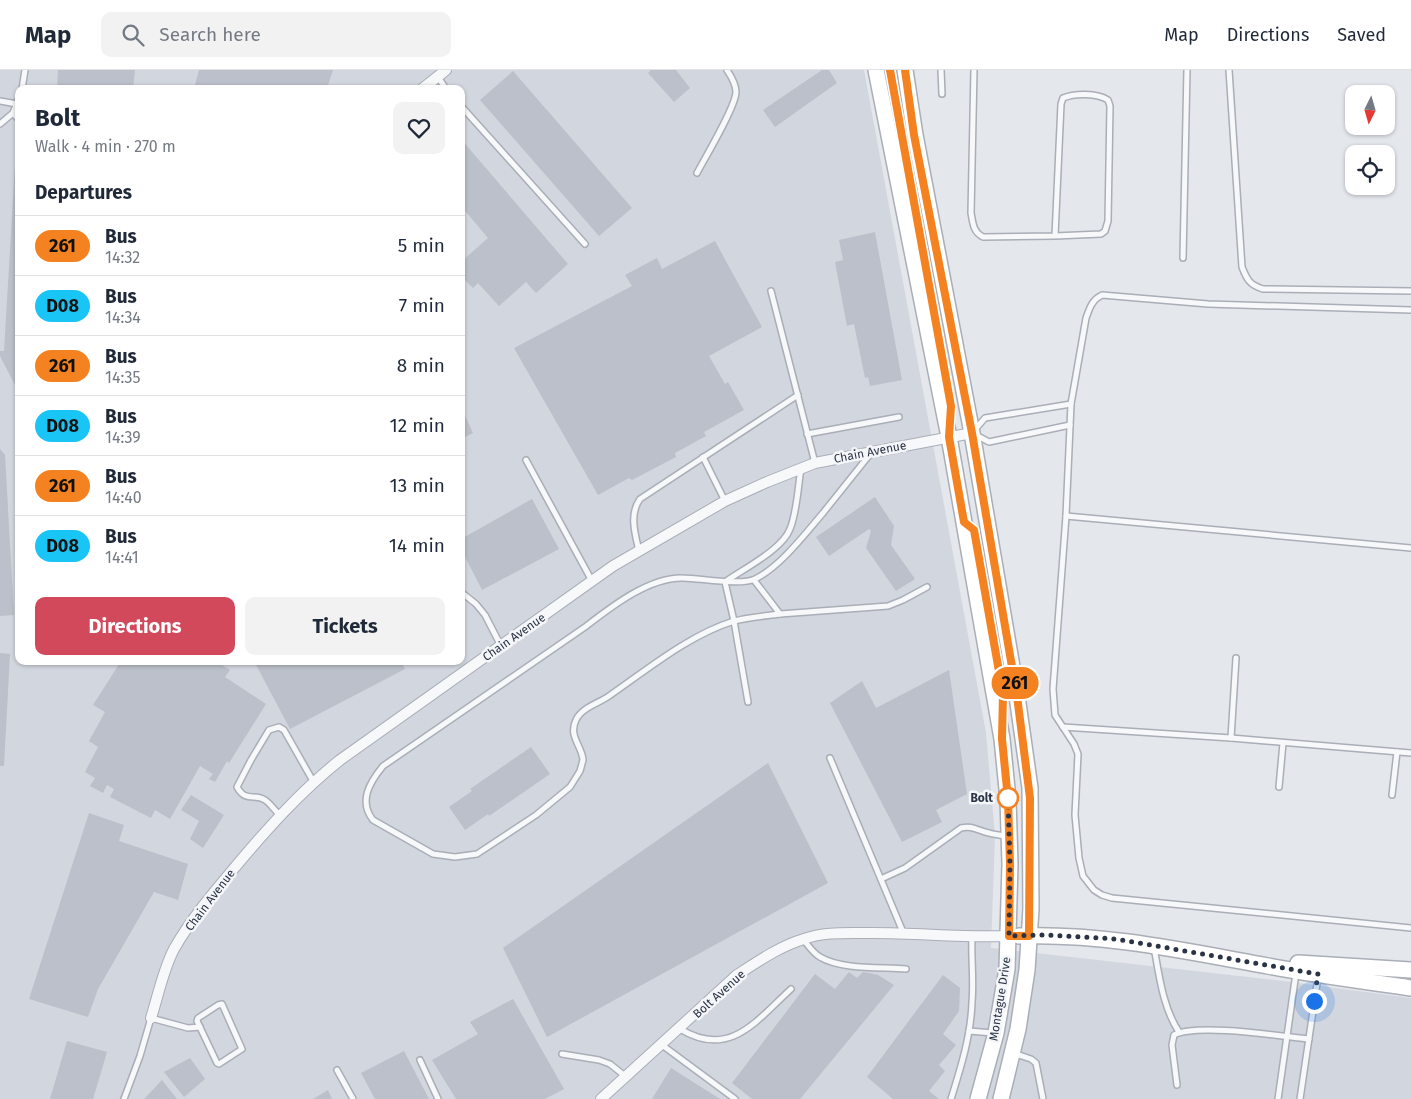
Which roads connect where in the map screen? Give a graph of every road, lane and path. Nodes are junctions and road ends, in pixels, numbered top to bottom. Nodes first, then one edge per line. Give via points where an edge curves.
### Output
1 (25, 70) edge
2 (446, 70) edge
3 (727, 70) edge
4 (876, 70) edge
5 (890, 70) edge
6 (905, 70) edge
7 (941, 70) edge
8 (974, 70) edge
9 (1186, 70) edge
10 (1229, 70) edge
11 (438, 77) junction
12 (23, 85) edge
13 (427, 85) edge
14 (443, 85) edge
15 (942, 94) dead end
16 (0, 101) edge
17 (15, 101) edge
18 (15, 108) edge
19 (465, 110) edge
20 (13, 113) junction
21 (15, 115) edge
22 (0, 124) edge
23 (697, 173) dead end
24 (1055, 236) junction
25 (585, 244) dead end
26 (1184, 258) dead end
27 (771, 291) dead end
28 (1411, 291) edge
29 (1411, 310) edge
30 (798, 394) junction
31 (1071, 404) junction
32 (900, 417) dead end
33 (1070, 425) junction
34 (972, 433) junction
35 (808, 434) junction
36 (949, 437) junction
37 (872, 451) junction
38 (703, 458) junction
39 (526, 460) dead end
40 (815, 463) junction
41 (801, 468) junction
42 (726, 501) junction
43 (1066, 516) junction
44 (1411, 548) edge
45 (639, 551) junction
46 (754, 580) junction
47 (592, 581) junction
48 (725, 582) junction
49 (927, 587) dead end
50 (465, 595) edge
51 (780, 614) junction
52 (734, 621) junction
53 (500, 646) junction
54 (1236, 658) dead end
55 (748, 702) dead end
56 (1063, 727) junction
57 (1231, 738) junction
58 (1284, 743) junction
59 (1397, 752) junction
60 (1411, 753) edge
61 (830, 758) dead end
62 (314, 781) junction
63 (1279, 787) dead end
64 (1392, 795) dead end
65 (280, 815) junction
66 (1009, 836) junction
67 (881, 879) junction
68 (1411, 928) edge
69 (903, 932) junction
70 (972, 936) junction
71 (1009, 936) junction
72 (1029, 936) junction
73 (802, 939) junction
74 (1154, 946) junction
75 (1297, 967) junction
76 (906, 969) dead end
77 (1319, 969) junction
78 (1411, 970) edge
79 (1411, 988) edge
80 (791, 989) dead end
81 (151, 1018) junction
82 (200, 1027) junction
83 (680, 1029) junction
84 (969, 1031) junction
85 (1179, 1032) junction
86 (996, 1033) junction
87 (1286, 1036) junction
88 (1309, 1039) junction
89 (662, 1045) junction
90 (1013, 1052) junction
91 (562, 1054) dead end
92 (420, 1060) dead end
93 (338, 1070) dead end
94 (625, 1076) junction
95 (1177, 1085) dead end
96 (124, 1099) edge
97 (354, 1099) edge
98 (438, 1099) edge
99 (601, 1099) edge
100 (735, 1099) edge
101 (951, 1099) edge
102 (978, 1099) edge
103 (1001, 1099) edge
104 (1043, 1099) edge
105 (1278, 1099) edge
106 (1300, 1099) edge

1 - 12 lane
2 - 11 street
3 - 23 lane via 736,92
4 - 36 main road, Montague Drive
5 - 36 lane via 951,406
6 - 34 main road, Montague Drive via 914,135
7 - 15 lane
8 - 24 lane via 971,213 974,228 983,237
9 - 26 lane
10 - 28 lane via 1242,267 1252,286 1263,289
11 - 13 street
11 - 14 lane
16 - 17 lane
18 - 20 lane
19 - 25 lane
20 - 21 lane
20 - 22 lane
24 - 24 lane via 1102,234 1107,226 1110,106 1102,96 1063,98
27 - 30 lane
29 - 31 lane via 1208,304 1102,295 1090,306 1086,318
30 - 35 lane
30 - 38 lane
31 - 33 lane
31 - 34 lane via 985,418
32 - 35 lane
33 - 34 lane via 990,442
33 - 43 lane
34 - 36 street, Chain Avenue
34 - 72 main road, Montague Drive via 1030,788
35 - 40 lane
36 - 37 street, Chain Avenue
36 - 66 main road, Montague Drive via 1002,739
37 - 40 street, Chain Avenue
37 - 46 lane via 792,549
38 - 42 lane
38 - 45 lane via 640,499 635,506
39 - 47 lane
40 - 41 street, Chain Avenue
41 - 42 street, Chain Avenue
41 - 48 lane via 788,534 770,551
42 - 45 street, Chain Avenue
43 - 44 lane
43 - 56 lane via 1053,689 1055,715
45 - 47 street, Chain Avenue
46 - 48 lane
46 - 51 lane
47 - 53 street, Chain Avenue
48 - 52 lane
48 - 52 lane via 681,578 664,581 614,605 384,766 372,780 366,801 367,812 373,820 432,854 456,857 477,854 536,816 570,787 583,765 583,756 574,737 573,727 578,716 685,645
49 - 51 lane via 888,606
50 - 53 lane via 485,615
51 - 52 lane
52 - 55 lane
53 - 62 street, Chain Avenue
54 - 57 lane
56 - 57 lane
56 - 68 lane via 1078,754 1075,815 1083,876 1102,895
57 - 58 lane
58 - 59 lane
58 - 63 lane
59 - 60 lane
59 - 64 lane
61 - 67 lane
62 - 65 street, Chain Avenue
62 - 65 lane via 284,730 279,727 269,730 238,787 247,797 265,800
65 - 81 street, Chain Avenue via 217,888 174,950
66 - 67 lane via 988,833 976,827 961,828 905,868
66 - 71 main road, Montague Drive
67 - 69 lane
69 - 70 street, Bolt Avenue
69 - 73 street, Bolt Avenue via 838,933
70 - 71 street, Bolt Avenue
70 - 84 lane
71 - 72 main road
71 - 86 main road, Montague Drive
72 - 74 main road via 1116,939
72 - 90 main road, Montague Drive
73 - 76 lane via 818,956 832,962
73 - 83 street, Bolt Avenue via 737,975
74 - 75 main road
74 - 85 lane via 1166,1004
75 - 77 main road
75 - 87 lane
77 - 78 main road
77 - 79 main road
77 - 88 lane
80 - 83 lane via 749,1028 732,1038 693,1037
81 - 82 lane via 188,1028
81 - 96 lane
82 - 82 lane via 198,1018 222,1004 242,1049 217,1063
83 - 89 street, Bolt Avenue
84 - 86 lane
84 - 101 lane
85 - 87 lane via 1216,1030
85 - 95 lane via 1174,1035 1172,1045
86 - 102 main road, Montague Drive
87 - 88 lane
87 - 105 lane
88 - 106 lane
89 - 94 street, Bolt Avenue
89 - 100 lane
90 - 103 main road, Montague Drive
90 - 104 lane via 1036,1063
91 - 94 lane via 599,1060
92 - 98 lane
93 - 97 lane
94 - 99 street, Bolt Avenue

